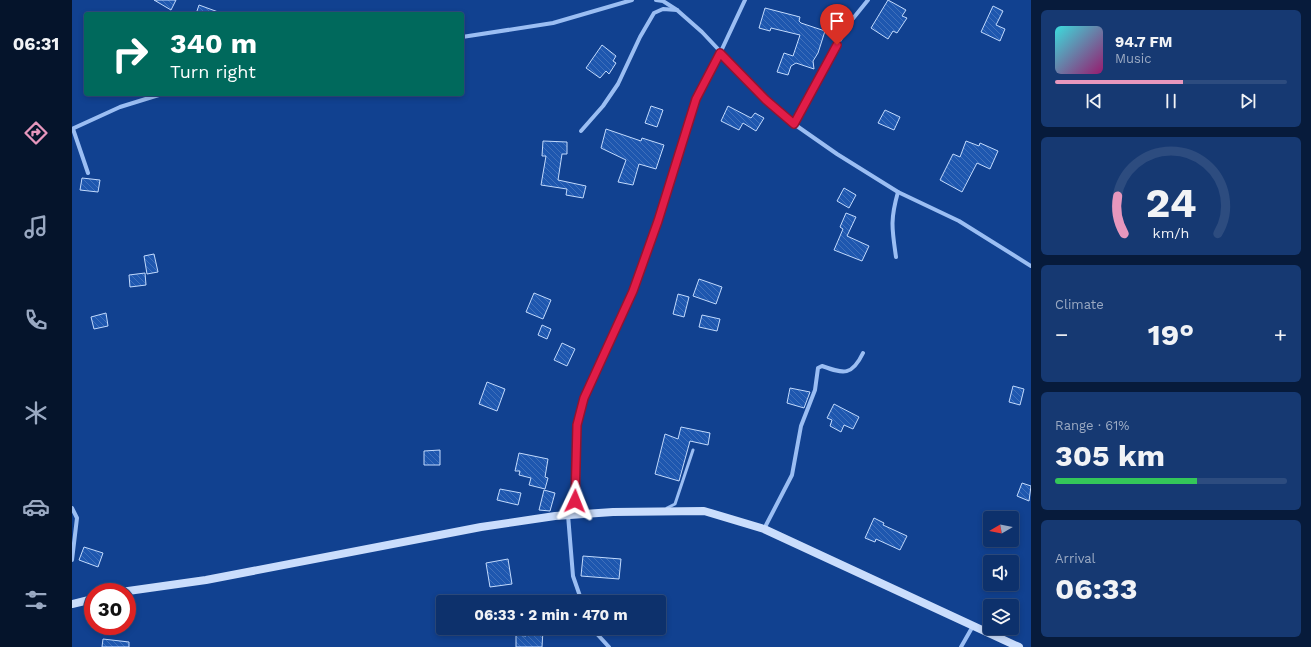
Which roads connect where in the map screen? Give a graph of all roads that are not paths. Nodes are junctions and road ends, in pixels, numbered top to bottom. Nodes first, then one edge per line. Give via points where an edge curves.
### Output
1 (632, 0) edge
2 (656, 0) edge
3 (745, 0) edge
4 (868, 0) edge
5 (678, 10) junction
6 (464, 37) edge
7 (720, 53) junction
8 (156, 96) edge
9 (794, 124) junction
10 (73, 129) edge
11 (581, 131) dead end
12 (88, 173) dead end
13 (898, 192) junction
14 (896, 257) dead end
15 (1031, 266) edge
16 (863, 353) dead end
17 (694, 450) dead end
18 (72, 508) edge
19 (660, 512) junction
20 (571, 514) junction
21 (764, 529) junction
22 (72, 560) edge
23 (136, 590) edge
24 (580, 595) edge
25 (84, 601) edge
26 (72, 604) edge
27 (973, 626) junction
28 (598, 635) edge
29 (609, 647) edge
30 (962, 647) edge
31 (1019, 647) edge

1 - 6 street via 553,23
2 - 5 street
3 - 7 street
4 - 9 street via 851,21
5 - 7 street
5 - 11 street via 663,9 654,13 618,84
7 - 9 street via 766,100
7 - 20 street via 696,99 633,291 584,398 577,425
8 - 10 street via 120,107
9 - 13 street
10 - 12 street
13 - 14 street via 891,225
13 - 15 street via 959,221
16 - 21 street via 851,369 838,372 822,366 818,368 815,390 800,426 792,475
17 - 19 lane via 675,504
18 - 22 street via 77,518
19 - 20 street
19 - 21 street via 704,511
20 - 23 street via 481,527 206,580
20 - 24 street via 573,576
21 - 27 street
25 - 26 street
27 - 30 street
27 - 31 street
28 - 29 street

